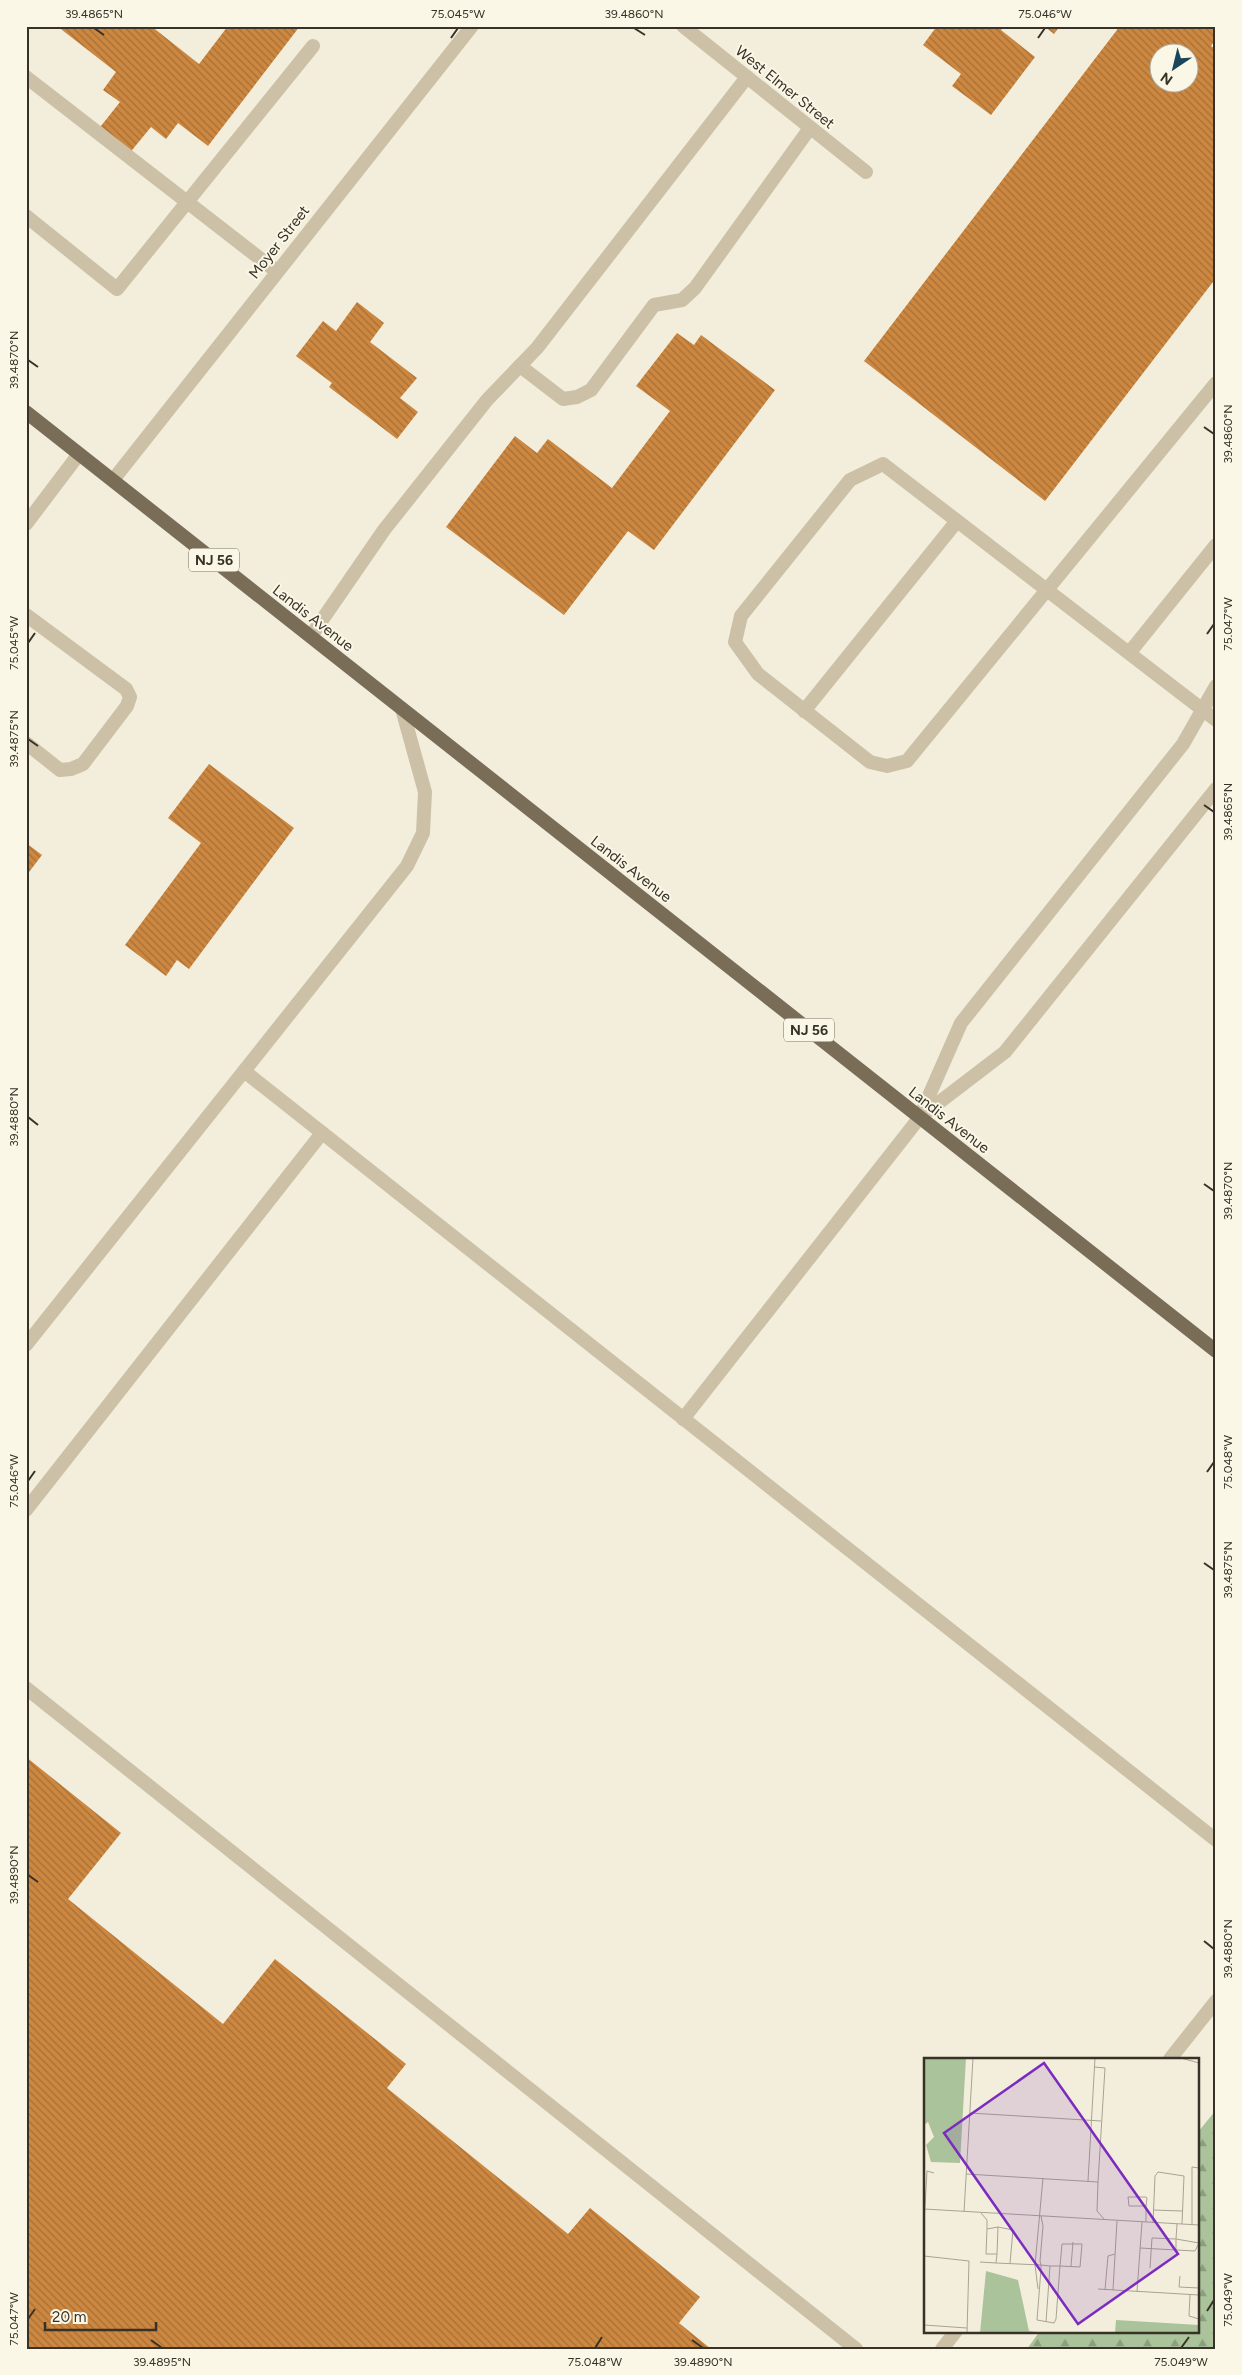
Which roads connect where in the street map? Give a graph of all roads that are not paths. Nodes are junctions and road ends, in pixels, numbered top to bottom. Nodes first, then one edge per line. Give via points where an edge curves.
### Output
1 (472, 26) edge
2 (683, 26) edge
3 (313, 46) dead end
4 (26, 77) edge
5 (747, 77) junction
6 (810, 128) junction
7 (866, 172) dead end
8 (188, 201) junction
9 (26, 216) edge
10 (276, 271) junction
11 (520, 366) junction
12 (1216, 382) edge
13 (26, 412) edge
14 (79, 454) junction
15 (113, 480) junction
16 (957, 521) junction
17 (26, 524) edge
18 (1216, 545) edge
19 (1047, 590) junction
20 (26, 615) edge
21 (311, 636) junction
22 (1130, 652) junction
23 (1216, 686) edge
24 (402, 709) junction
25 (1201, 709) junction
26 (804, 711) junction
27 (1216, 720) edge
28 (26, 743) edge
29 (1216, 789) edge
30 (244, 1071) junction
31 (920, 1117) junction
32 (322, 1133) junction
33 (26, 1345) edge
34 (1216, 1351) edge
35 (683, 1419) junction
36 (26, 1510) edge
37 (26, 1688) edge
38 (1216, 1840) edge
39 (1216, 2001) edge
40 (1171, 2058) edge
41 (955, 2332) edge
42 (856, 2349) edge
43 (942, 2349) edge

1 - 10 street, Moyer Street
2 - 5 street, West Elmer Street
3 - 8 street
4 - 8 street
5 - 6 street, West Elmer Street
5 - 11 street
6 - 7 street, West Elmer Street
6 - 11 street via 695,288 682,300 654,305 591,390 563,399
8 - 9 street via 117,289
8 - 10 street
10 - 15 street, Moyer Street
11 - 21 street via 486,400 384,530
12 - 19 street
13 - 14 main road, Landis Avenue / NJ 56
14 - 15 main road, Landis Avenue / NJ 56
14 - 17 street
15 - 21 main road, Landis Avenue / NJ 56
16 - 19 street
16 - 26 street
16 - 26 street via 883,464 850,480 844,487 741,616 735,642 758,674
18 - 22 street
19 - 22 street
19 - 26 street via 907,761 887,766 870,762
20 - 28 street via 126,688 130,697 127,706 83,764 60,770
21 - 24 main road, Landis Avenue / NJ 56
22 - 25 street
23 - 25 street
24 - 30 street via 425,792 423,833 407,866
24 - 31 main road, Landis Avenue / NJ 56
25 - 27 street
25 - 31 street via 1183,744 961,1023
29 - 31 street via 1005,1052
30 - 32 street
30 - 33 street
31 - 34 main road, Landis Avenue / NJ 56
31 - 35 street
32 - 35 street
32 - 36 street
35 - 38 street
37 - 42 street
39 - 40 street
41 - 43 street

